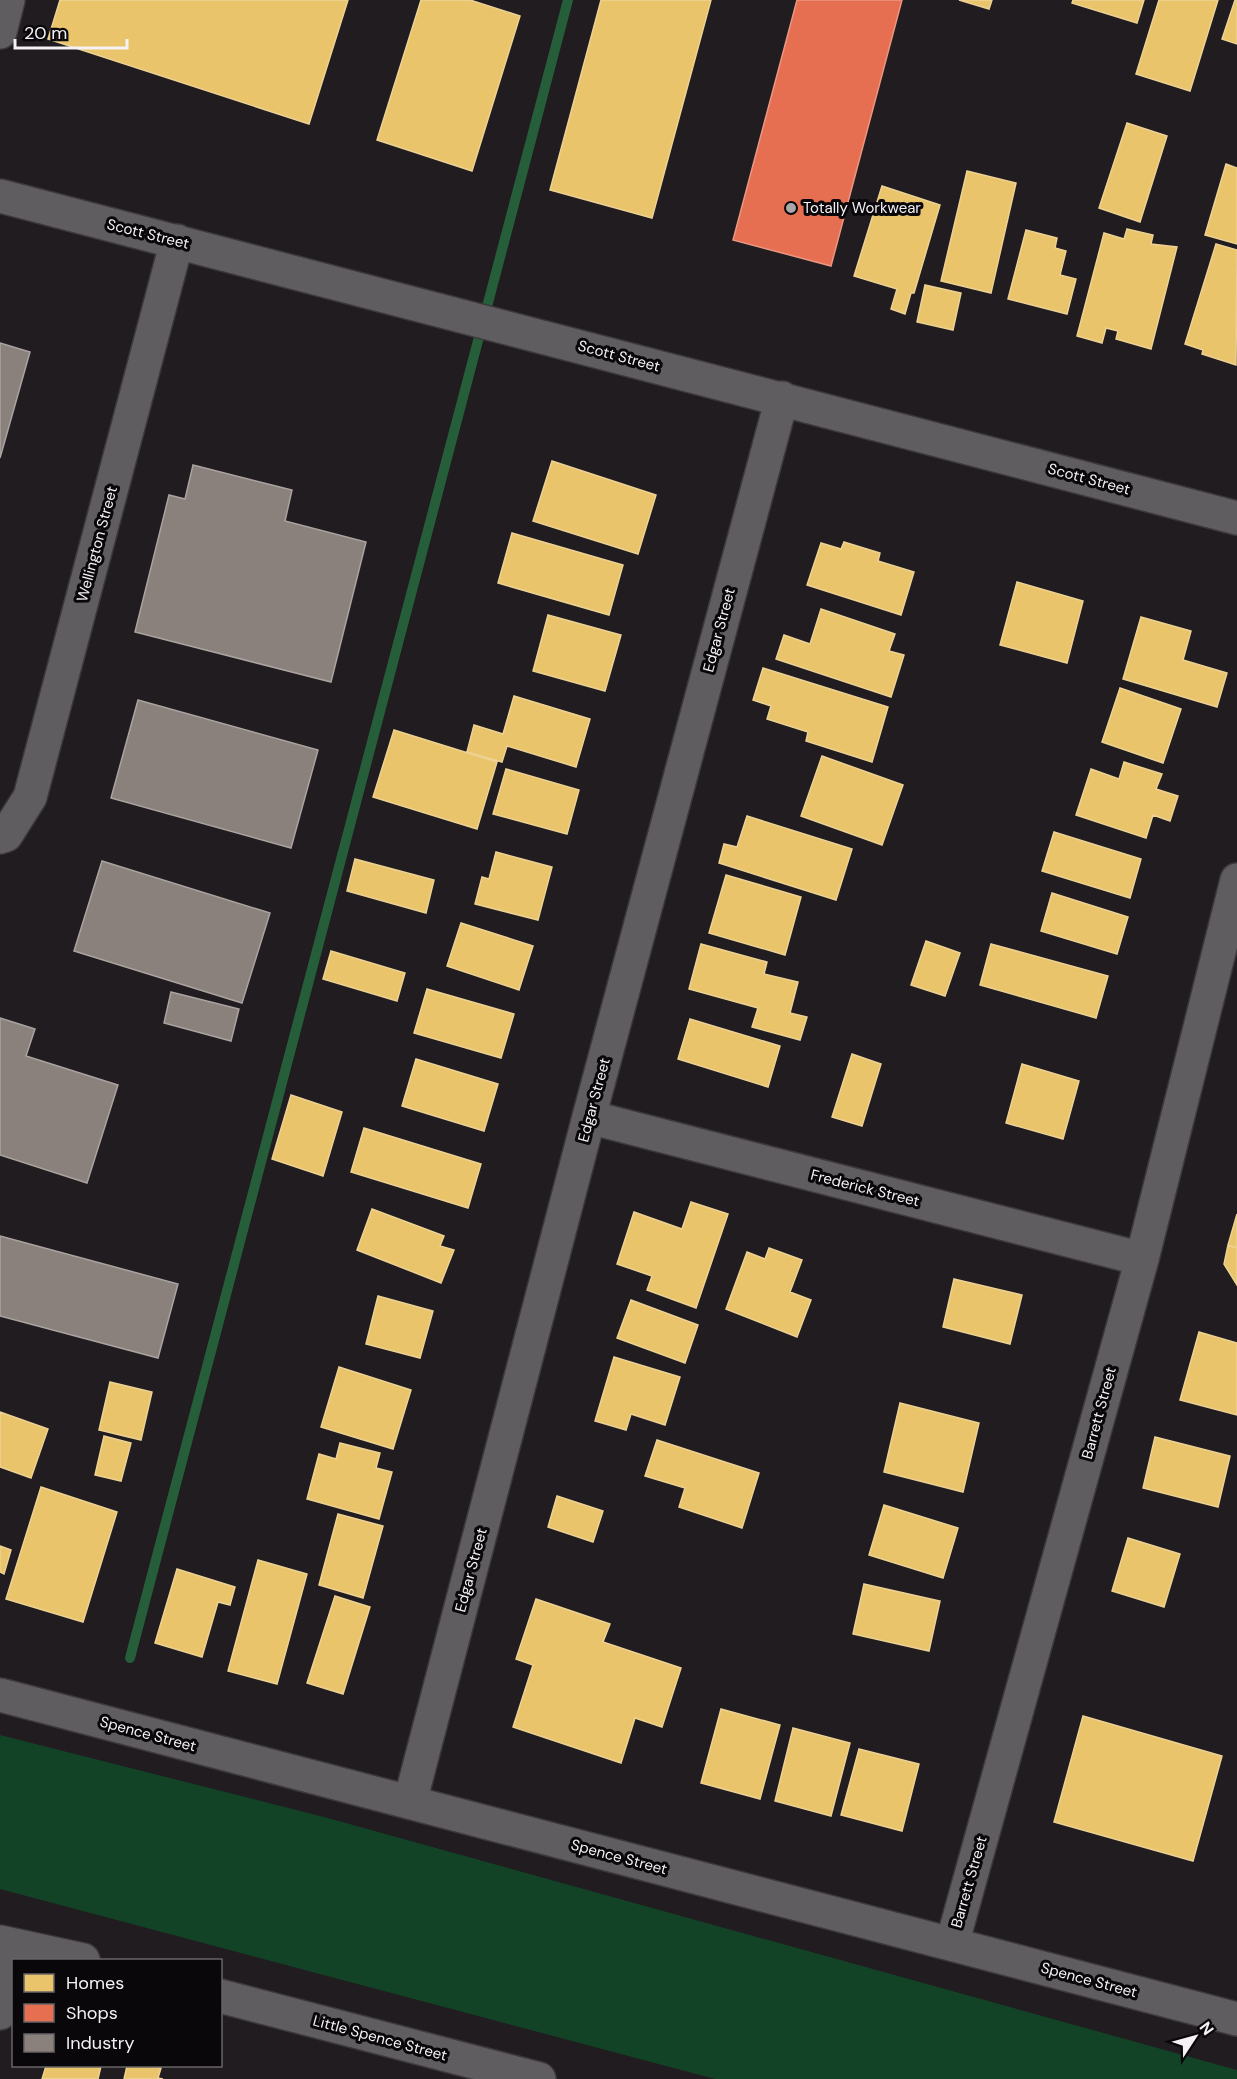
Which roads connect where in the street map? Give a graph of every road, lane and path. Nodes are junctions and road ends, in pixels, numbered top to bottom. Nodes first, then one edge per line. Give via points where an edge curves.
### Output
1 (8, 0) edge
2 (0, 32) edge
3 (0, 196) edge
4 (177, 241) junction
5 (782, 398) junction
6 (1237, 518) edge
7 (0, 837) edge
8 (1237, 880) edge
9 (589, 1117) junction
10 (1142, 1259) junction
11 (0, 1695) edge
12 (410, 1802) junction
13 (0, 1942) edge
14 (952, 1944) junction
15 (78, 1959) edge
16 (222, 1997) edge
17 (0, 2013) edge
18 (1237, 2019) edge
19 (539, 2079) edge

1 - 2 street
3 - 4 street, Scott Street
4 - 5 street, Scott Street
4 - 7 street, Wellington Street via 30,797 6,835
5 - 6 street, Scott Street
5 - 9 street, Edgar Street
8 - 10 street, Barrett Street
9 - 10 street, Frederick Street
9 - 12 street, Edgar Street
10 - 14 street, Barrett Street
11 - 12 street, Spence Street
12 - 14 street, Spence Street
13 - 15 street
13 - 17 street via 8,1962 8,1983
14 - 18 street, Spence Street
16 - 19 street, Little Spence Street

